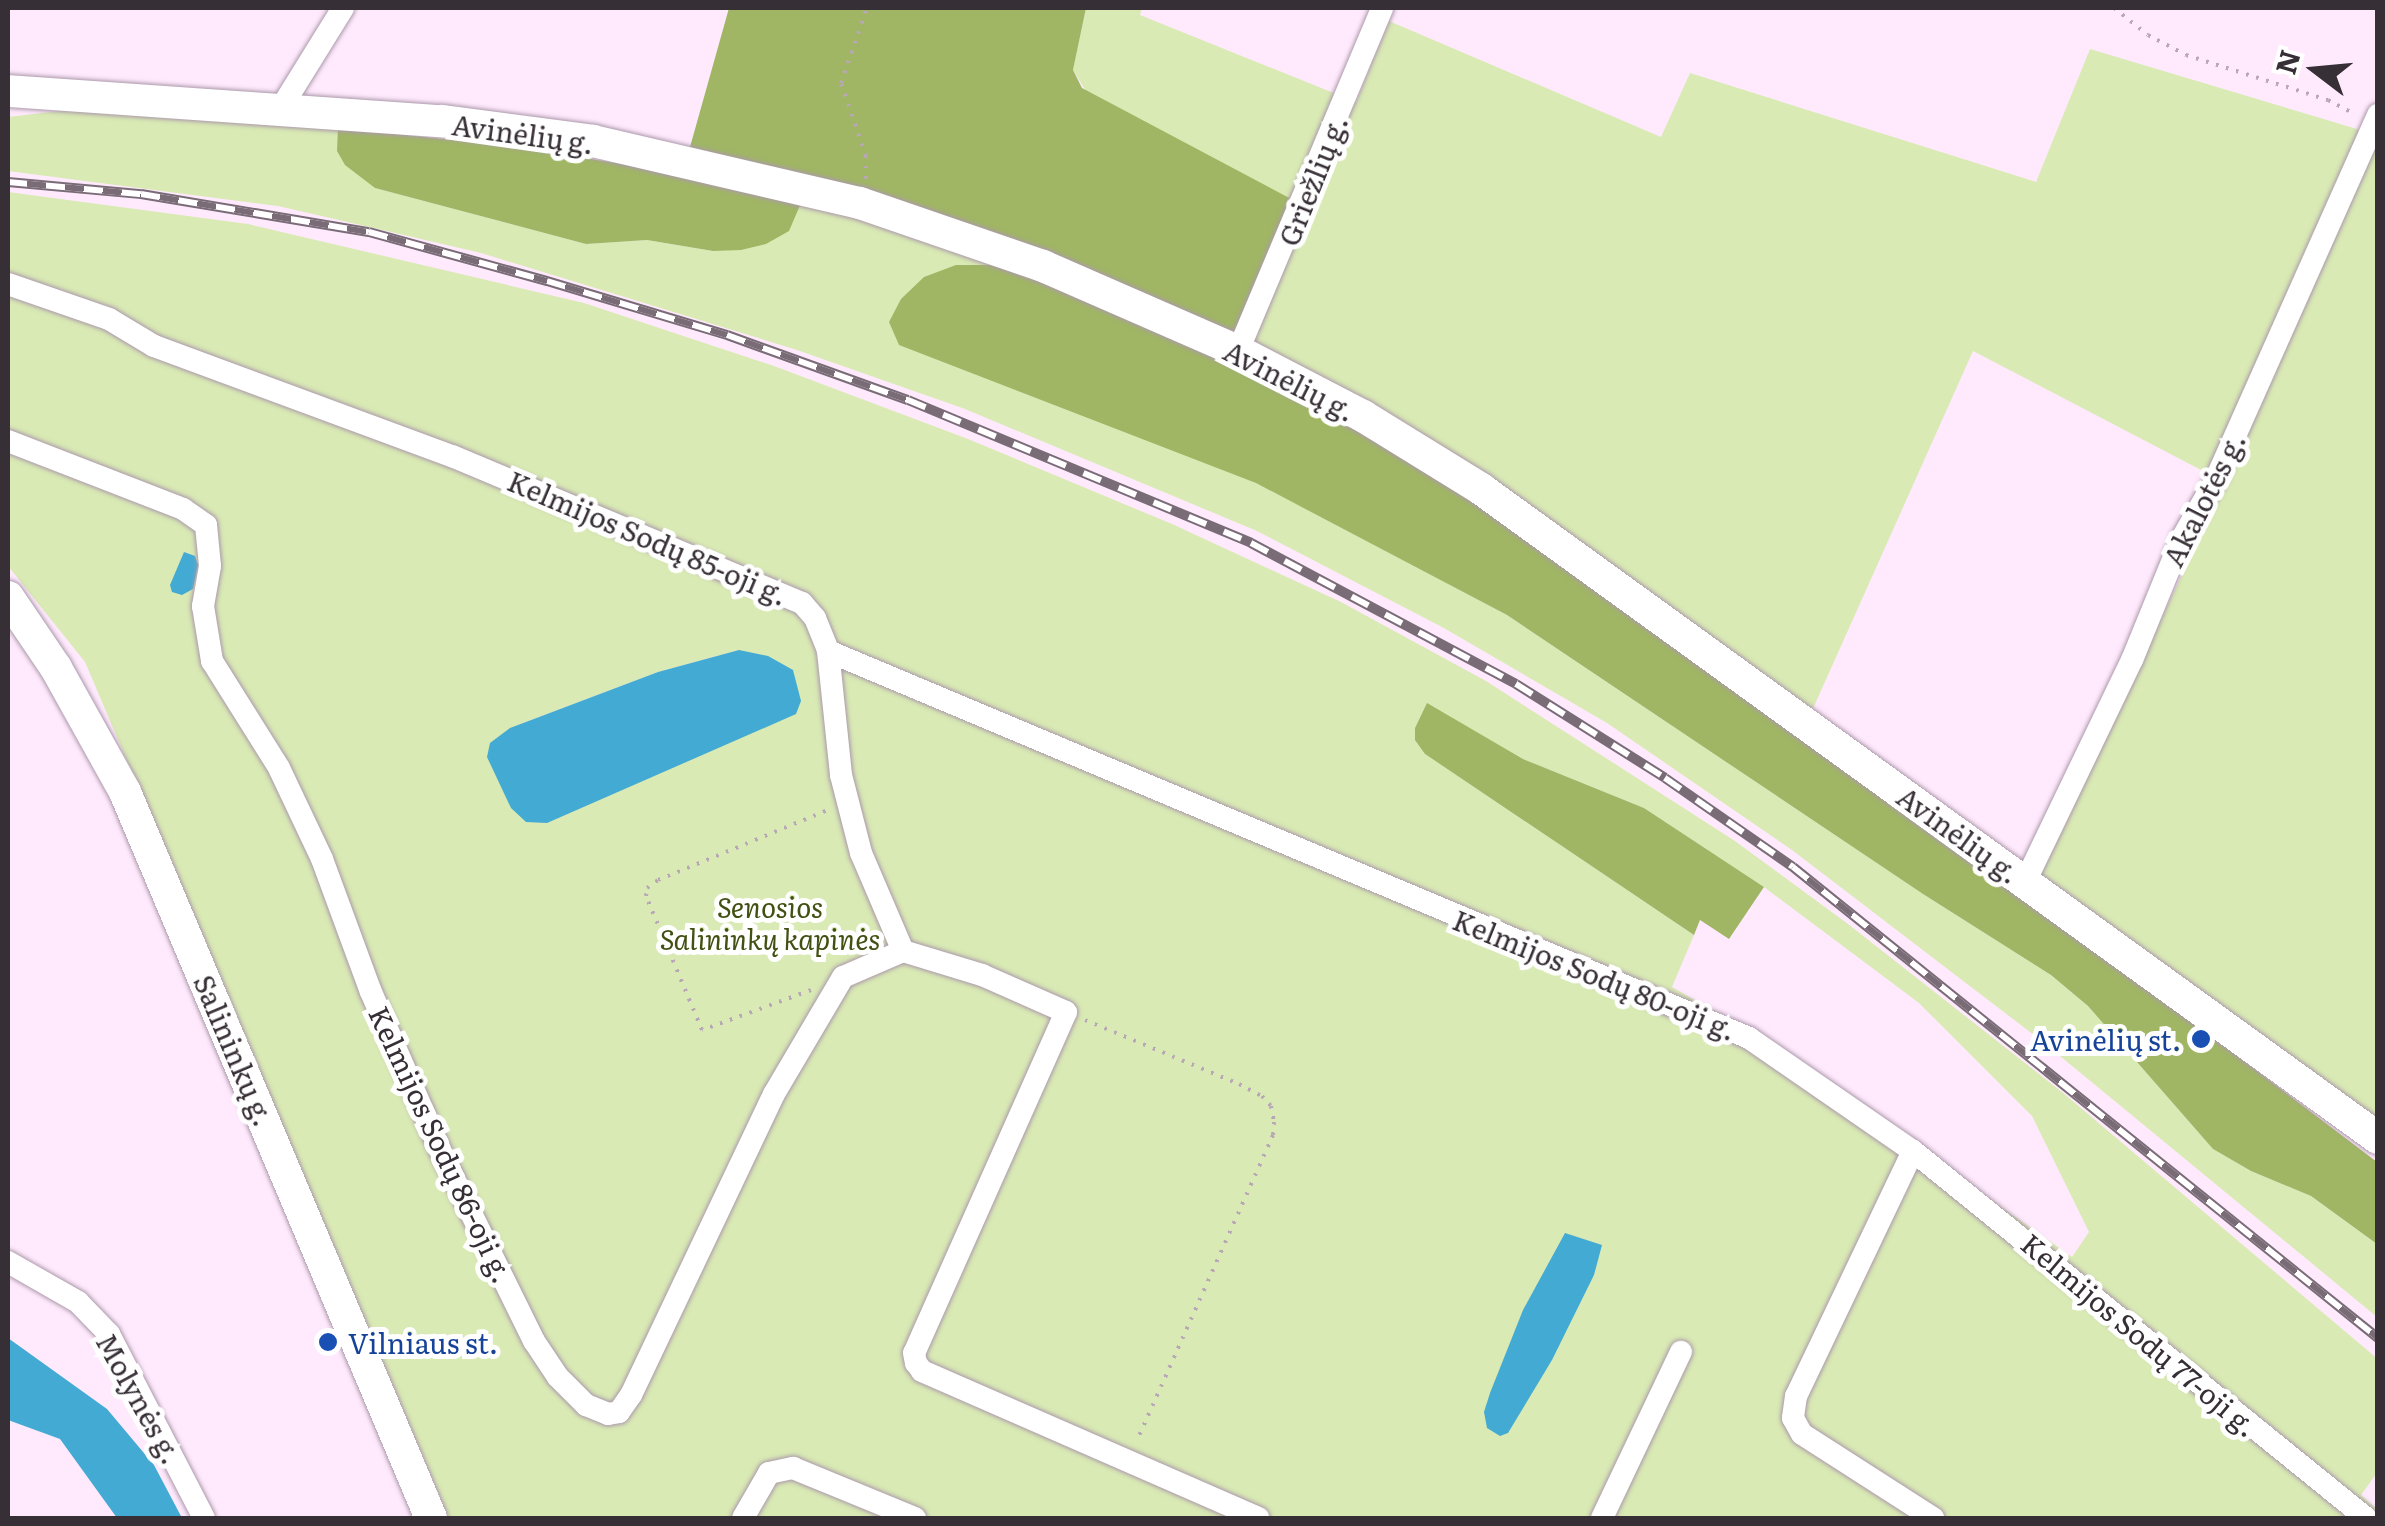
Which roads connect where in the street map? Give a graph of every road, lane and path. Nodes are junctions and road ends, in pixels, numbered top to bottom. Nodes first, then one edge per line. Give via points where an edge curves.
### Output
1 (343, 8) edge
2 (867, 8) edge
3 (1382, 8) edge
4 (2114, 8) edge
5 (8, 91) edge
6 (282, 108) junction
7 (2376, 121) edge
8 (860, 203) junction
9 (8, 284) edge
10 (1238, 351) junction
11 (8, 441) edge
12 (8, 597) edge
13 (828, 651) junction
14 (848, 802) junction
15 (2025, 882) junction
16 (903, 951) junction
17 (843, 977) junction
18 (1066, 1012) junction
19 (2378, 1138) edge
20 (1912, 1151) junction
21 (8, 1262) edge
22 (1681, 1352) dead end
23 (1129, 1459) junction
24 (426, 1517) edge
25 (204, 1518) edge
26 (743, 1518) edge
27 (914, 1518) edge
28 (1258, 1518) edge
29 (1602, 1518) edge
30 (1932, 1518) edge
31 (2366, 1518) edge

1 - 6 street
2 - 8 path via 840,83 869,170
3 - 10 street, Griežlių g.
4 - 7 path via 2165,45
5 - 6 main road, Avinėlių g.
6 - 8 main road, Avinėlių g. via 593,141
7 - 15 street, Akalotės g.
8 - 10 main road, Avinėlių g. via 1043,266
9 - 13 street, Kelmijos Sodų 85-oji g. via 60,299 154,346 452,456 790,595 815,618
10 - 15 main road, Avinėlių g. via 1481,489
11 - 17 street, Kelmijos Sodų 86-oji g. via 183,508 206,525 210,566 204,606 212,660 301,814 424,1115 534,1341 586,1405 619,1412 631,1395 774,1094
12 - 24 main road, Salininkų g. via 65,682 125,792
13 - 14 street, Kelmijos Sodų 85-oji g.
13 - 20 street, Kelmijos Sodų 80-oji g. via 1749,1038
14 - 16 street, Kelmijos Sodų 85-oji g. via 861,853
14 - 17 path via 658,880 646,896 702,1030
15 - 19 main road, Avinėlių g.
16 - 17 street
16 - 18 street via 982,975
18 - 23 path via 1262,1096 1274,1122
18 - 23 street via 914,1354 922,1371
20 - 30 street via 1796,1396 1793,1418 1802,1434
20 - 31 street, Kelmijos Sodų 77-oji g.
21 - 25 street, Molynės g. via 78,1302 109,1334
22 - 29 street
23 - 28 street
26 - 27 street via 769,1473 793,1468

